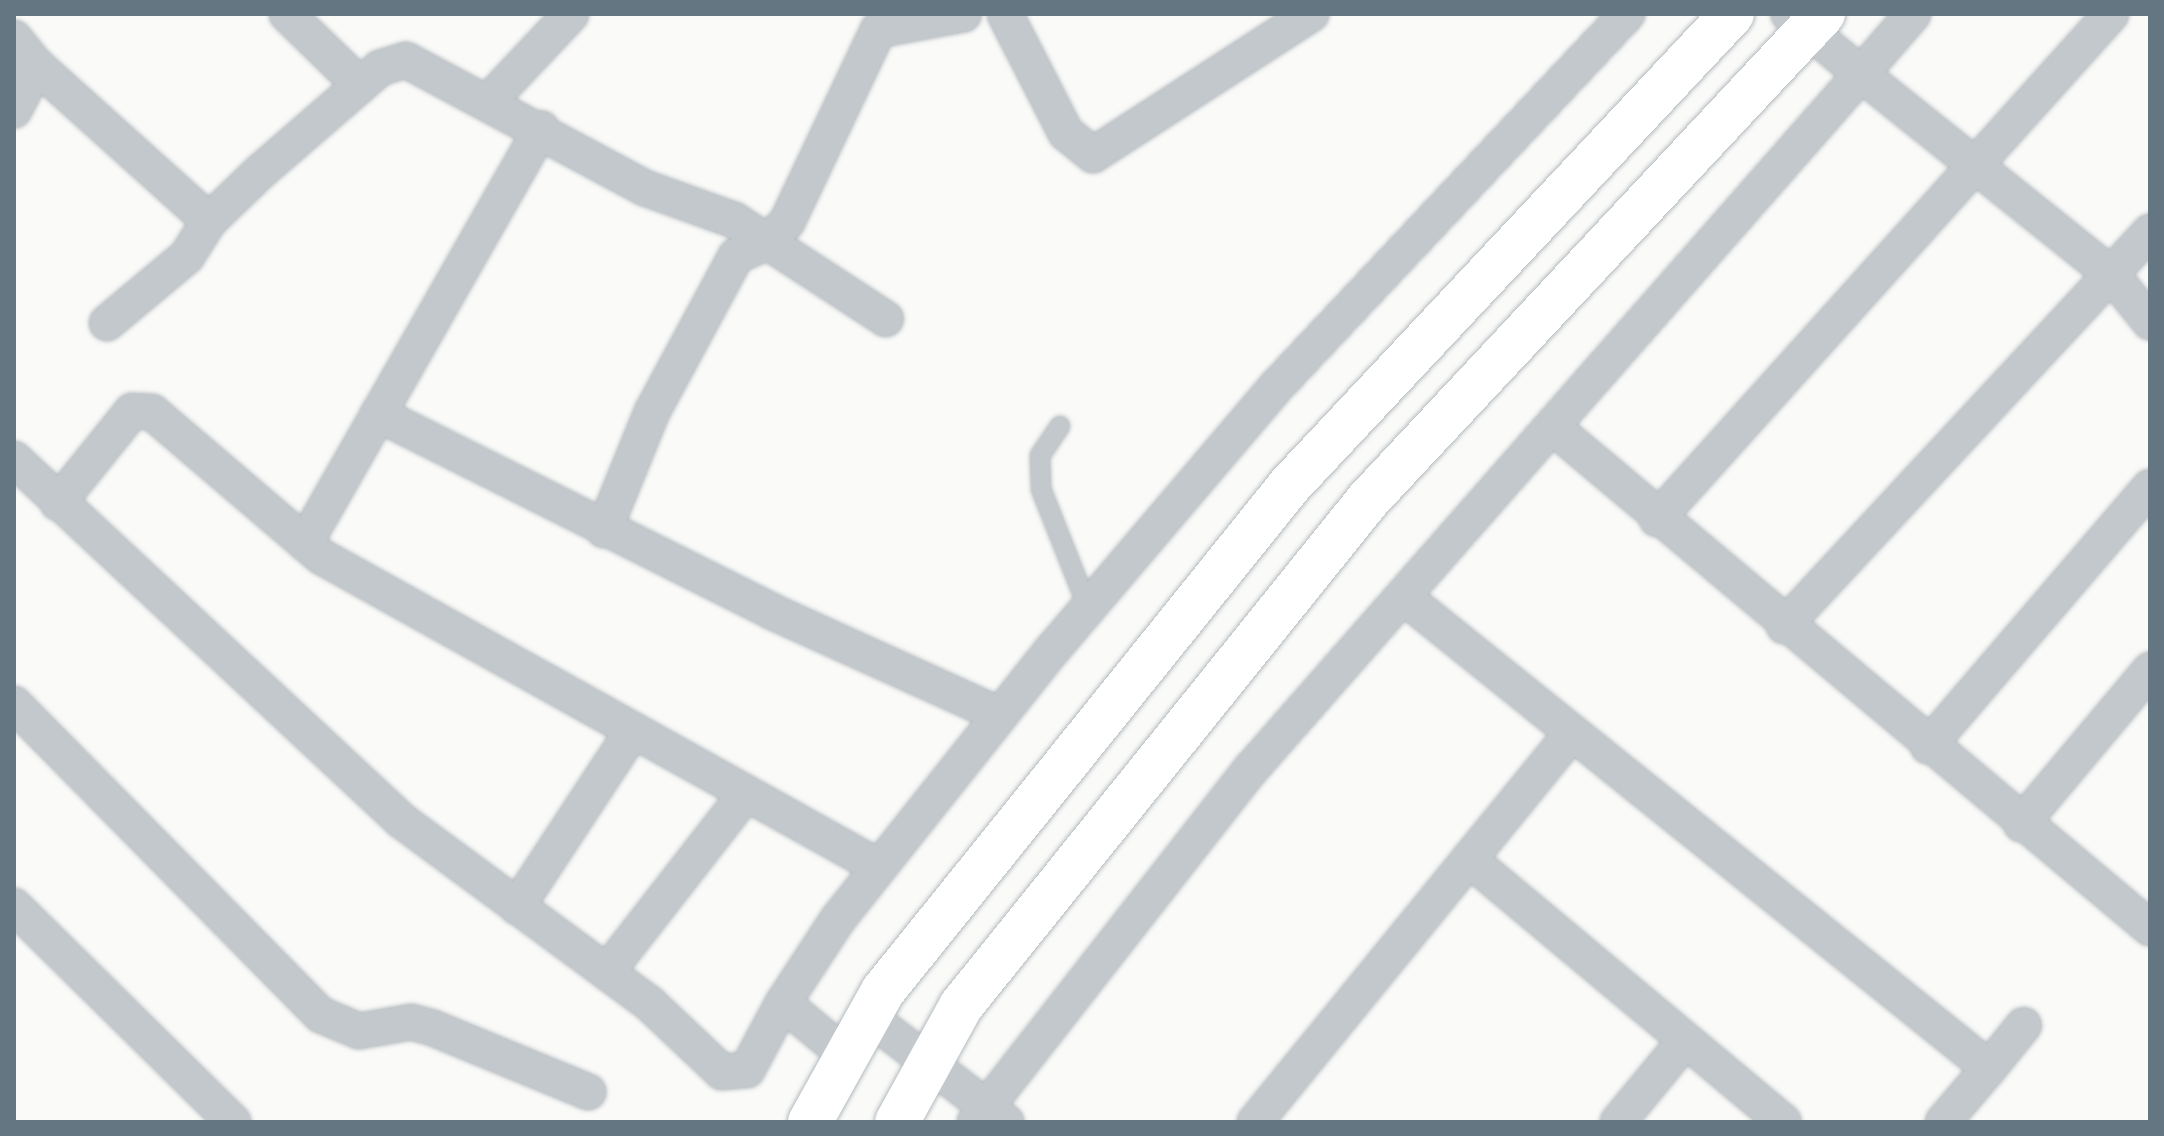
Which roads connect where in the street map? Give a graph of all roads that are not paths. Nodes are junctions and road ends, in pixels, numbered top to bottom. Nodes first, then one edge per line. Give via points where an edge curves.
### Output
1 (287, 14) edge
2 (571, 14) edge
3 (964, 14) edge
4 (1005, 14) edge
5 (1311, 14) edge
6 (1627, 14) edge
7 (1732, 14) edge
8 (1913, 14) edge
9 (2111, 14) edge
10 (1806, 19) edge
11 (14, 38) edge
12 (37, 66) junction
13 (1861, 74) junction
14 (360, 85) junction
15 (490, 100) junction
16 (14, 110) edge
17 (541, 129) junction
18 (1970, 163) junction
19 (209, 221) junction
20 (2150, 232) edge
21 (767, 242) junction
22 (2111, 274) junction
23 (886, 319) dead end
24 (2150, 322) edge
25 (107, 323) dead end
26 (378, 414) junction
27 (1060, 426) dead end
28 (1554, 428) junction
29 (14, 459) edge
30 (2150, 487) edge
31 (58, 503) junction
32 (1657, 519) junction
33 (604, 530) junction
34 (305, 543) junction
35 (1404, 597) junction
36 (1088, 608) junction
37 (1784, 626) junction
38 (2150, 670) edge
39 (14, 704) edge
40 (1000, 715) junction
41 (632, 732) junction
42 (1572, 733) junction
43 (1928, 746) junction
44 (744, 796) junction
45 (2021, 824) junction
46 (1469, 859) junction
47 (879, 867) junction
48 (14, 906) edge
49 (517, 907) junction
50 (2150, 928) edge
51 (607, 972) junction
52 (783, 1003) junction
53 (869, 1017) junction
54 (2024, 1025) dead end
55 (1684, 1042) junction
56 (847, 1056) junction
57 (932, 1059) junction
58 (1989, 1068) junction
59 (588, 1092) dead end
60 (989, 1116) edge
61 (233, 1122) edge
62 (810, 1122) edge
63 (897, 1122) edge
64 (1255, 1122) edge
65 (1618, 1122) edge
66 (1783, 1122) edge
67 (1943, 1122) edge

1 - 14 street
2 - 15 street
3 - 21 street via 878,30 787,222
4 - 5 street via 1066,133 1093,155
6 - 36 street via 1275,388
7 - 53 street via 1290,485
8 - 13 street
9 - 18 street
10 - 13 street
10 - 57 street via 1368,500 961,1006
11 - 12 street
12 - 16 street
12 - 19 street
13 - 18 street
13 - 28 street
14 - 15 street via 406,60
14 - 19 street
15 - 17 street
17 - 21 street via 645,188 713,209
17 - 26 street
18 - 22 street
18 - 32 street
19 - 25 street via 187,256
20 - 22 street
21 - 23 street
21 - 33 street via 736,256 652,412
22 - 24 street
22 - 37 street
26 - 33 street
26 - 34 street
27 - 36 lane via 1040,456 1041,489
28 - 32 street
28 - 35 street
29 - 31 street
30 - 43 street
31 - 34 street via 132,411 145,409
31 - 49 street via 372,794
32 - 37 street
33 - 40 street
34 - 41 street
35 - 42 street
35 - 60 street via 1252,768
36 - 40 street
37 - 43 street
38 - 45 street
39 - 59 street via 321,1015 359,1031 411,1022 433,1028
40 - 47 street
41 - 44 street
41 - 49 street
42 - 46 street
42 - 58 street
43 - 45 street
44 - 47 street
44 - 51 street
45 - 50 street
46 - 55 street
46 - 64 street
47 - 52 street
48 - 61 street
49 - 51 street
51 - 52 street via 734,1076 747,1070
52 - 56 street
53 - 56 street
53 - 57 street
54 - 58 street
55 - 65 street
55 - 66 street
56 - 62 street
57 - 60 street
57 - 63 street
58 - 67 street

